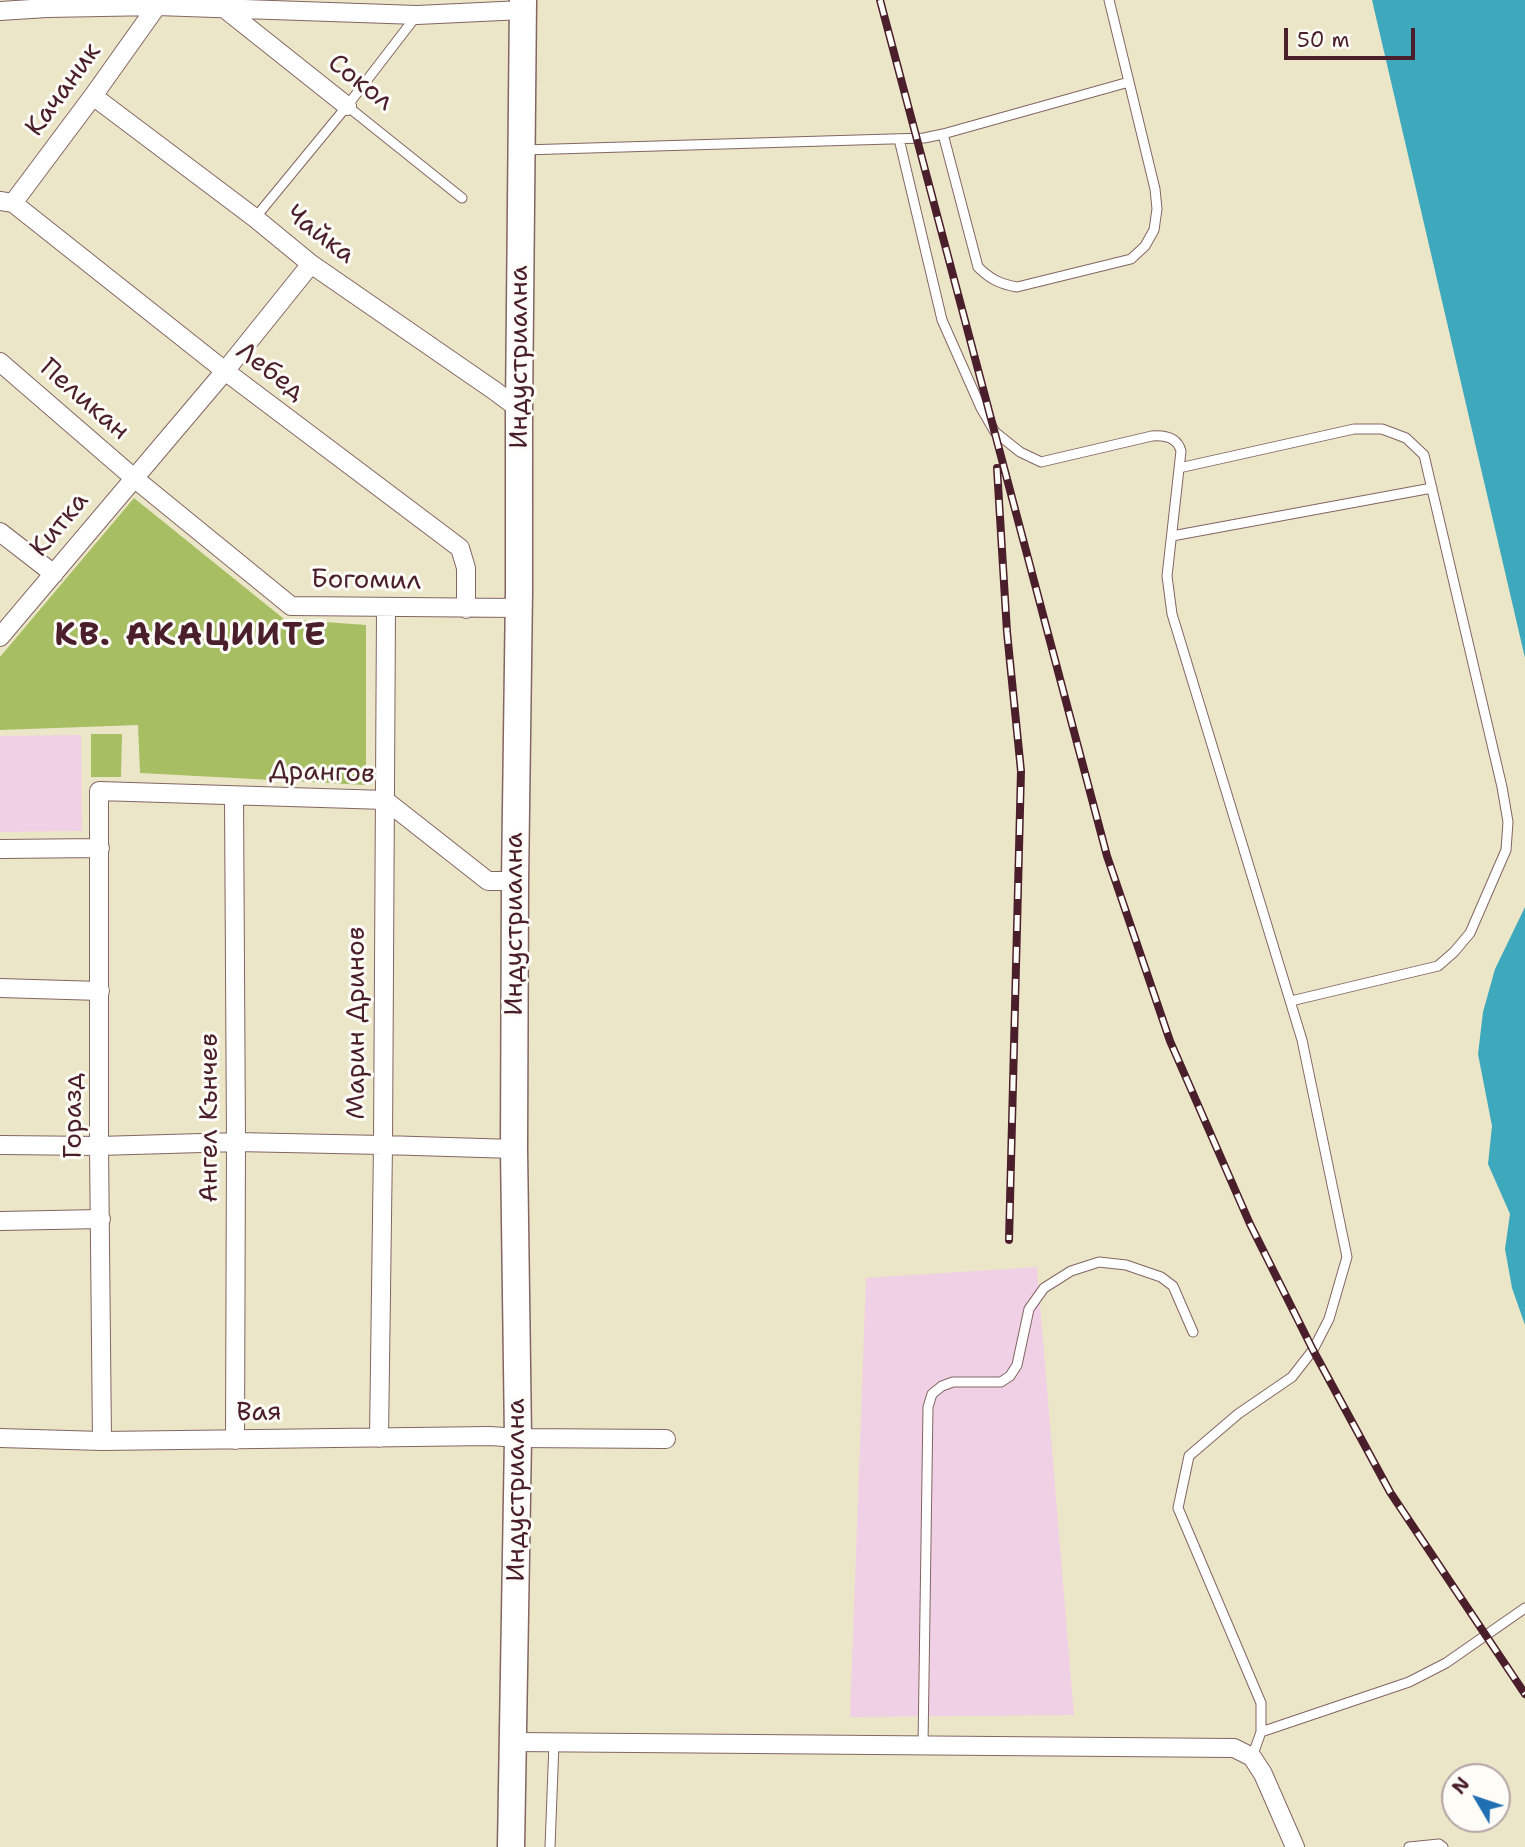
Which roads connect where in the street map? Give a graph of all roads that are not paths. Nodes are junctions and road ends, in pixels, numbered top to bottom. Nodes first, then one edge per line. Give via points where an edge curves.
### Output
1 (1109, 0) edge
2 (44, 4) edge
3 (523, 5) edge
4 (157, 6) junction
5 (225, 9) junction
6 (0, 11) edge
7 (417, 15) junction
8 (1129, 82) junction
9 (93, 96) junction
10 (347, 106) junction
11 (943, 134) junction
12 (900, 139) junction
13 (522, 150) junction
14 (461, 198) dead end
15 (6, 202) edge
16 (255, 218) junction
17 (312, 264) junction
18 (0, 362) edge
19 (225, 371) junction
20 (519, 409) junction
21 (1180, 468) junction
22 (134, 478) junction
23 (1432, 488) junction
24 (0, 532) edge
25 (1172, 536) junction
26 (54, 575) junction
27 (386, 608) junction
28 (466, 608) junction
29 (518, 608) junction
30 (0, 637) edge
31 (99, 791) joint
32 (234, 796) junction
33 (385, 800) junction
34 (100, 848) junction
35 (0, 849) edge
36 (515, 881) junction
37 (0, 988) edge
38 (100, 991) junction
39 (1291, 1001) junction
40 (236, 1142) junction
41 (383, 1144) junction
42 (0, 1145) edge
43 (99, 1146) junction
44 (514, 1149) junction
45 (101, 1219) junction
46 (0, 1221) edge
47 (1194, 1332) dead end
48 (0, 1438) edge
49 (379, 1438) junction
50 (519, 1438) junction
51 (666, 1438) dead end
52 (235, 1440) junction
53 (102, 1441) junction
54 (1523, 1611) edge
55 (1261, 1732) junction
56 (513, 1742) junction
57 (554, 1742) junction
58 (923, 1745) junction
59 (1252, 1757) junction
60 (511, 1847) edge
61 (550, 1847) edge
62 (1295, 1847) edge
63 (1409, 1847) edge
64 (1443, 1847) edge

1 - 8 lane
2 - 4 street
2 - 6 street
3 - 7 street
3 - 13 main road, Индустриална
4 - 5 street
4 - 9 street, Качаник
5 - 7 street
5 - 10 street, Сокол
7 - 10 lane
8 - 11 lane
8 - 11 lane via 1157,209 1154,230 1132,259 1017,287 988,277 978,267
9 - 15 street, Качаник
9 - 16 street, Чайка
10 - 14 lane, Сокол
10 - 16 lane
11 - 12 lane
12 - 13 lane
12 - 21 lane via 942,320 995,432 1041,462 1162,435 1179,444
13 - 20 main road, Индустриална
15 - 19 street, Лебед
16 - 17 street, Чайка
17 - 19 street, Китка
17 - 20 street, Чайка
18 - 22 street, Пеликан
19 - 22 street, Китка
19 - 28 street, Лебед via 460,548 466,568
20 - 29 main road, Индустриална
21 - 23 lane via 1354,429 1382,429 1406,438 1424,455
21 - 25 lane
22 - 26 street, Китка
22 - 27 street, Богомил via 291,606
23 - 25 lane
23 - 39 lane via 1502,787 1508,822 1506,850 1470,933 1438,965
24 - 26 street
25 - 39 lane via 1167,576 1172,614
26 - 30 street, Китка
27 - 28 street, Богомил
27 - 33 street, Марин Дринов
28 - 29 street, Богомил
29 - 36 main road, Индустриална
31 - 32 street, Дрангов
31 - 34 street, Горазд
32 - 33 street, Дрангов
32 - 40 street, Ангел Кънчев
33 - 36 street, Дрангов via 488,881
33 - 41 street, Марин Дринов
34 - 35 street
34 - 38 street, Горазд
36 - 44 main road, Индустриална
37 - 38 street
38 - 43 street, Горазд
39 - 55 lane via 1347,1257 1329,1319 1314,1350 1292,1377 1238,1413 1189,1456 1178,1508 1261,1703
40 - 41 street
40 - 43 street
40 - 52 street, Ангел Кънчев
41 - 44 street
41 - 49 street, Марин Дринов
42 - 43 street
43 - 45 street, Горазд
44 - 50 main road, Индустриална
45 - 46 street
45 - 53 street, Горазд
47 - 58 lane via 1172,1286 1161,1277 1099,1262 1071,1270 1044,1287 1029,1309 1017,1365 1010,1376 1002,1382 953,1382 932,1394 928,1407
48 - 53 street, Вая
49 - 50 street, Вая
49 - 52 street, Вая
50 - 51 street, Вая
50 - 56 main road, Индустриална
52 - 53 street, Вая
54 - 55 lane via 1409,1682
55 - 59 lane
56 - 57 street
56 - 60 main road, Индустриална
57 - 58 street
57 - 61 lane
58 - 59 street via 1234,1748
59 - 62 street
63 - 64 lane

